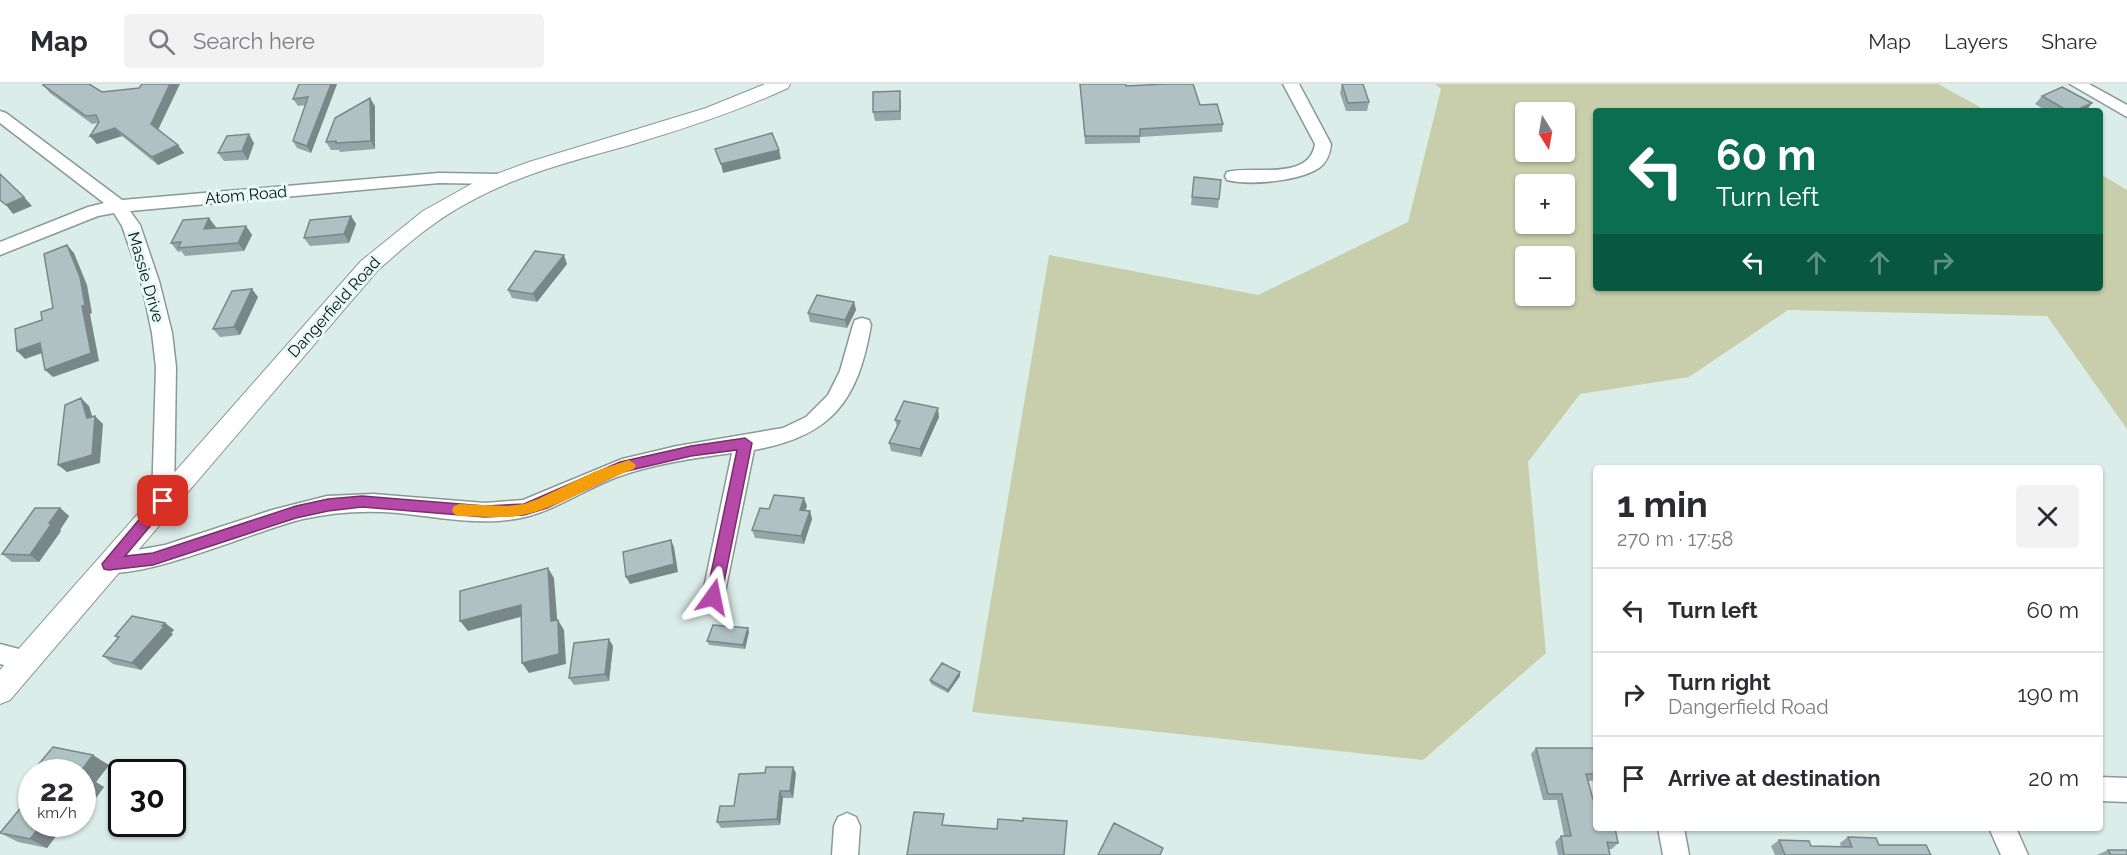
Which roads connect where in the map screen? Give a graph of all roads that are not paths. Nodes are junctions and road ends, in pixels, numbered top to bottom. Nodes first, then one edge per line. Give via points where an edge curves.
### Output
1 (781, 84) edge
2 (1291, 84) edge
3 (2078, 84) edge
4 (2127, 112) edge
5 (0, 116) edge
6 (1233, 176) dead end
7 (500, 179) junction
8 (118, 206) junction
9 (0, 249) edge
10 (862, 325) dead end
11 (745, 443) junction
12 (163, 501) junction
13 (109, 564) junction
14 (713, 597) dead end
15 (0, 654) edge
16 (26, 660) junction
17 (0, 691) edge
18 (2103, 789) edge
19 (2127, 790) edge
20 (847, 826) dead end
21 (1672, 831) edge
22 (2003, 831) edge
23 (845, 855) edge
24 (1676, 855) edge
25 (2015, 855) edge

1 - 7 street, Dangerfield Road via 699,117
2 - 6 street via 1323,144 1321,158 1286,174
3 - 4 street
5 - 8 street, Massie Drive
7 - 8 street, Atom Road via 439,178
7 - 12 street, Dangerfield Road via 431,215 369,266
8 - 9 street, Atom Road via 94,211
8 - 12 street, Massie Drive via 138,243 162,333 166,367
10 - 11 street via 845,383 821,415 800,430
11 - 13 street via 620,467 524,509 485,512 362,501 328,505 153,559
11 - 14 street
12 - 13 street, Dangerfield Road
13 - 16 street, Dangerfield Road
15 - 16 street
16 - 17 street, Dangerfield Road
18 - 19 street
20 - 23 street
21 - 24 street
22 - 25 street

